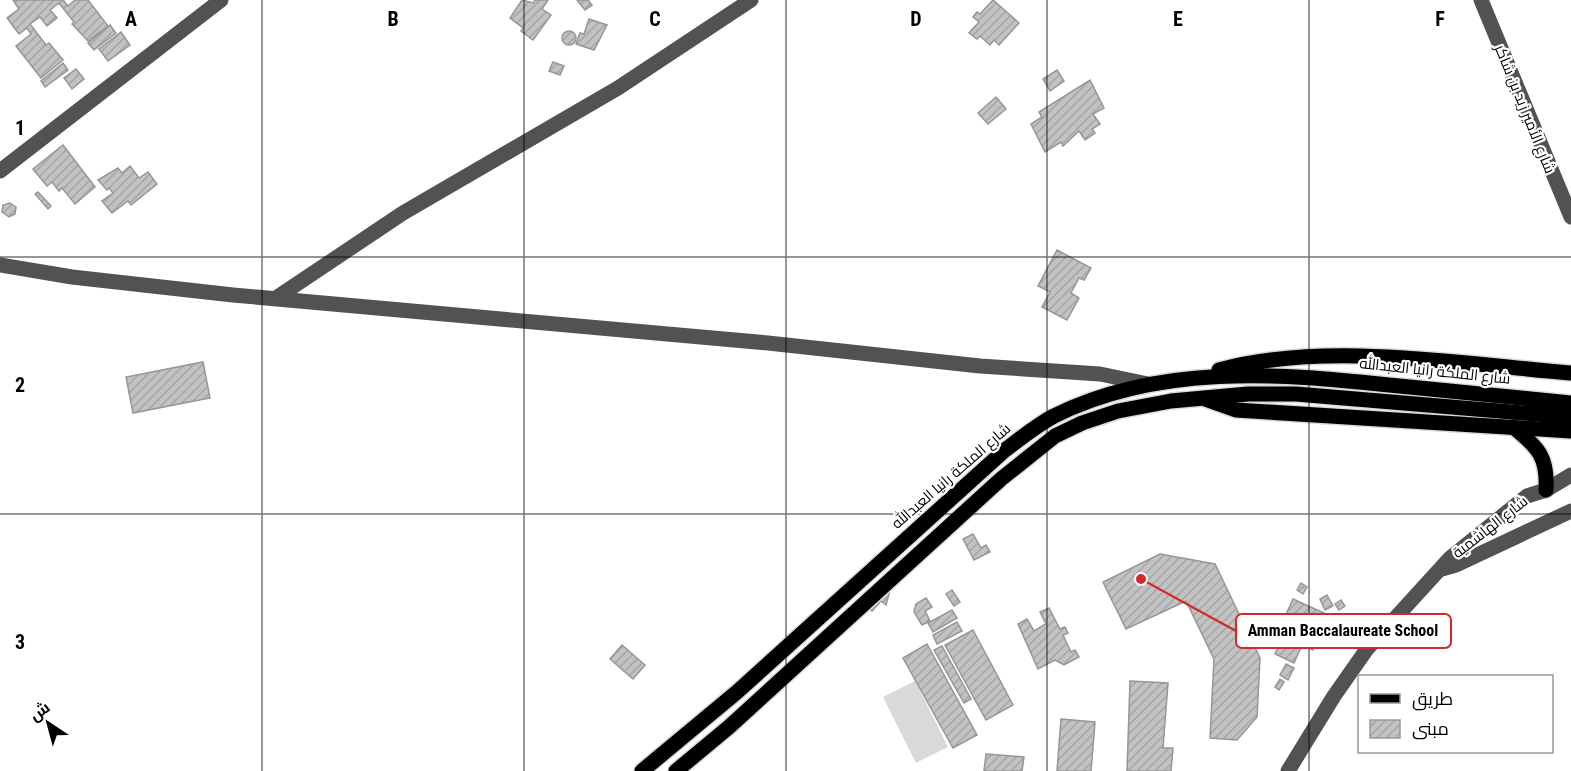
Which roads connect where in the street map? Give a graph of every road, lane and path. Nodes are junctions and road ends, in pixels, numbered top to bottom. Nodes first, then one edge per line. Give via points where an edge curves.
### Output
1 (221, 0) edge
2 (751, 0) edge
3 (1481, 0) edge
4 (0, 171) edge
5 (1571, 217) edge
6 (0, 265) edge
7 (276, 298) junction
8 (1571, 373) edge
9 (1187, 379) junction
10 (1148, 384) junction
11 (1202, 398) junction
12 (1571, 403) edge
13 (1571, 417) edge
14 (1513, 427) junction
15 (1571, 431) edge
16 (1571, 475) edge
17 (1546, 490) junction
18 (1571, 511) edge
19 (1442, 569) junction
20 (642, 771) edge
21 (676, 771) edge
22 (1288, 771) edge

1 - 4 street
2 - 7 street via 618,88 403,213
3 - 5 street, شارع الأمير زيد بن شاكر
6 - 7 street via 72,277
7 - 10 street via 768,343 970,366 1100,374
8 - 9 main road via 1332,357 1271,358
9 - 10 main road, شارع الملكة رانيا العبدالله
9 - 12 main road, شارع الملكة رانيا العبدالله via 1226,375 1319,377
10 - 20 main road, شارع الملكة رانيا العبدالله via 1060,414 1005,450 745,685
11 - 13 main road via 1296,394
11 - 14 main road via 1236,410
11 - 21 main road via 1118,411 1055,436 985,493
14 - 15 main road
14 - 17 main road via 1530,440 1543,458
16 - 17 street, شارع الهاشمية
17 - 19 street, شارع الهاشمية via 1527,496 1461,547
18 - 19 street, شارع الهاشمية
19 - 22 street via 1367,649

